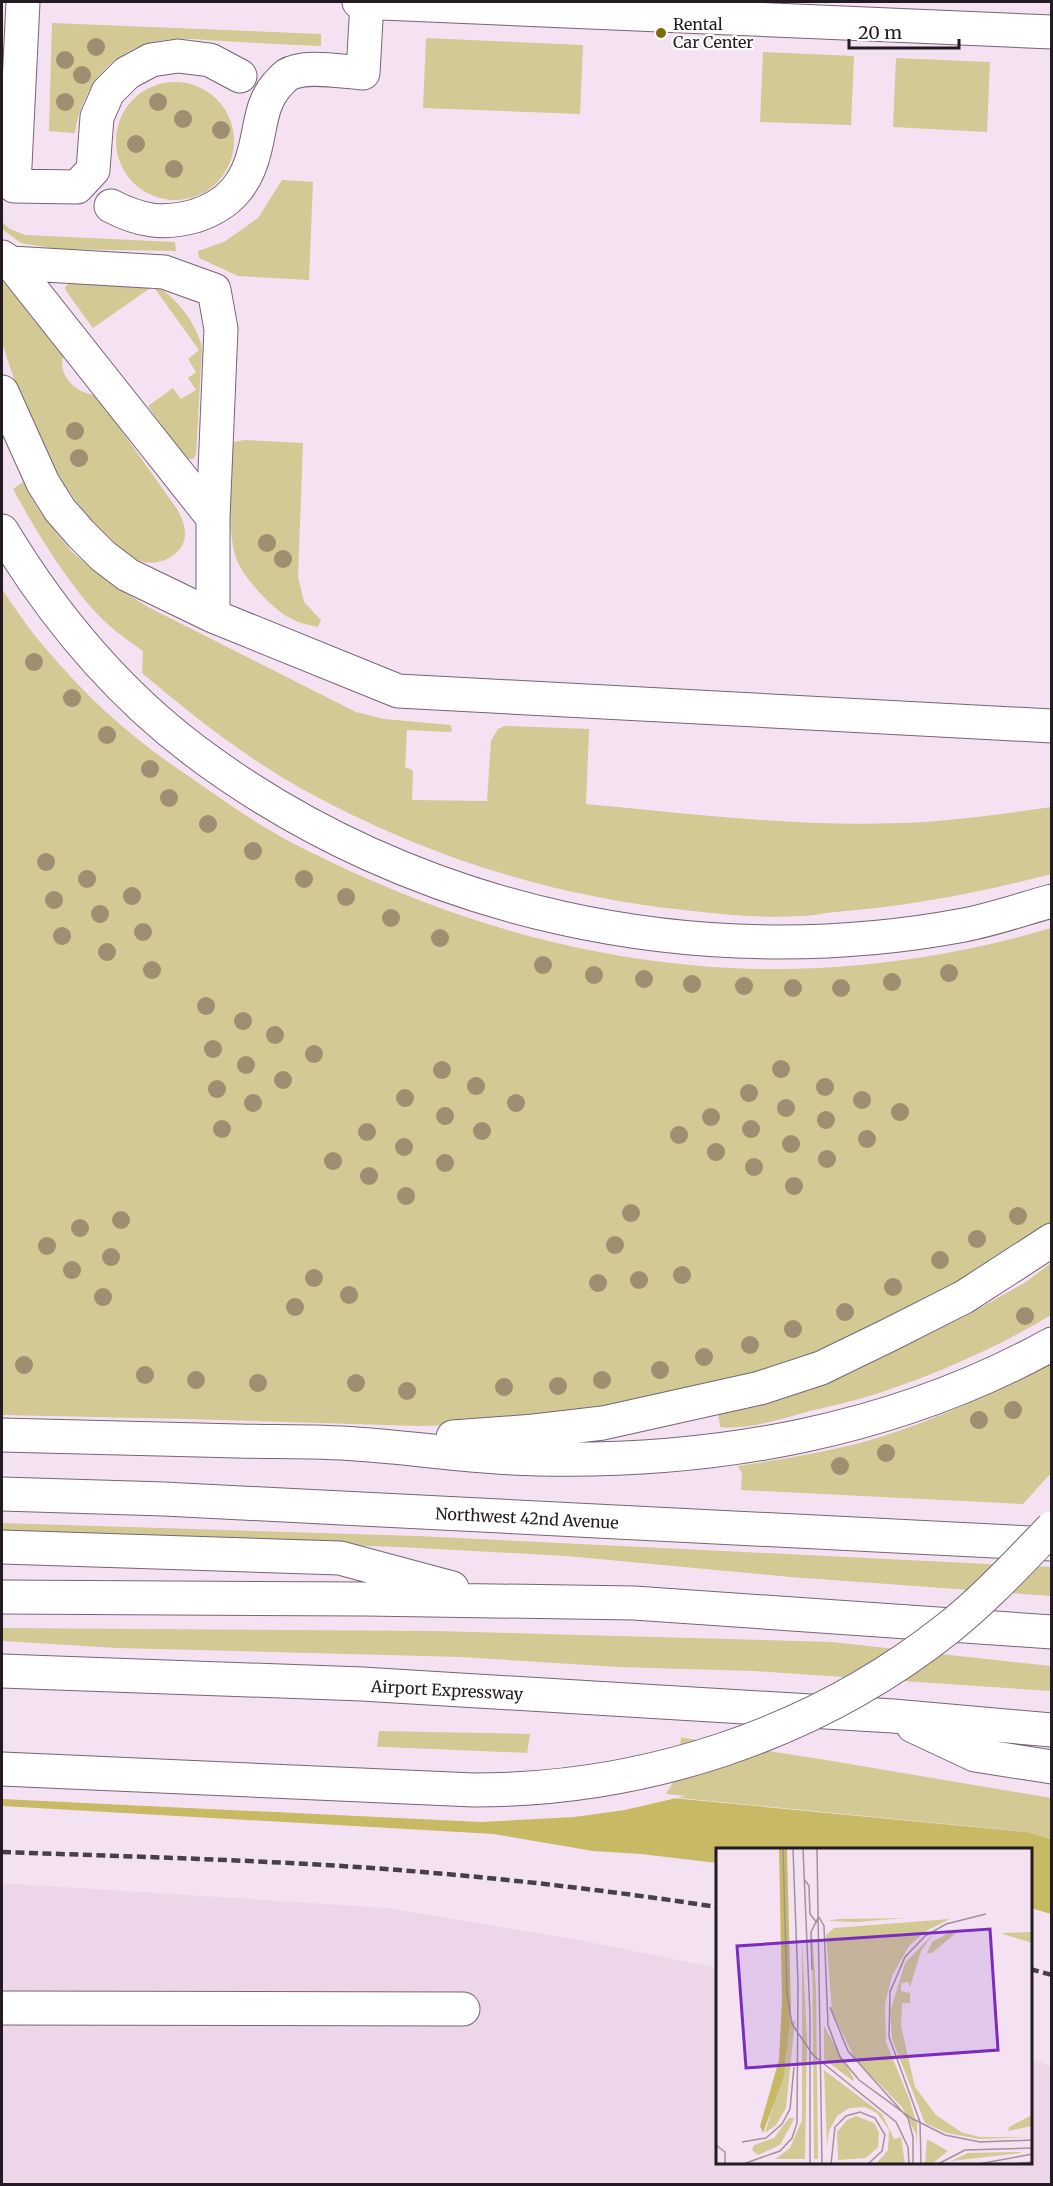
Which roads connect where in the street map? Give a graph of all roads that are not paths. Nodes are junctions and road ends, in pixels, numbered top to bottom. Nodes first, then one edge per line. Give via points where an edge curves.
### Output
1 (23, 2) edge
2 (359, 2) edge
3 (367, 2) edge
4 (465, 4) edge
5 (870, 13) edge
6 (1052, 32) edge
7 (240, 76) dead end
8 (111, 206) dead end
9 (6, 260) edge
10 (2, 392) edge
11 (213, 518) junction
12 (2, 531) edge
13 (213, 616) junction
14 (1052, 726) edge
15 (1052, 901) edge
16 (1052, 1240) edge
17 (1052, 1344) edge
18 (2, 1435) edge
19 (356, 1444) junction
20 (2, 1494) edge
21 (1052, 1528) edge
22 (1052, 1544) edge
23 (2, 1547) edge
24 (2, 1597) edge
25 (503, 1601) junction
26 (1052, 1632) edge
27 (2, 1671) edge
28 (893, 1716) junction
29 (1052, 1730) edge
30 (1052, 1767) edge
31 (2, 1769) edge
32 (2, 2008) edge
33 (463, 2009) dead end

1 - 7 main road via 14,186 77,187 93,170 97,117 108,92 127,72 151,60 178,56 210,60
2 - 3 main road
3 - 4 main road
3 - 8 main road via 363,73 304,69 286,75 270,94 247,174 232,195 211,210 159,222 134,218
4 - 5 main road
5 - 6 main road
9 - 11 main road
9 - 11 main road via 164,272 214,290 221,329
10 - 13 main road via 43,483 81,534 128,574
11 - 13 main road
12 - 15 main road via 22,566 77,638 194,750 315,828 433,880 527,911 610,928 748,941 839,940 927,930
13 - 14 main road via 399,691
16 - 19 main road via 964,1297 821,1368 760,1388 603,1423
17 - 19 main road via 1011,1366 896,1411 846,1426 730,1449 606,1459 538,1459
18 - 19 main road
20 - 22 main road, Northwest 42nd Avenue
21 - 31 main road, bridge via 947,1629 873,1680 824,1708 750,1740 651,1770 562,1786 474,1790
23 - 25 main road via 340,1558
24 - 25 main road
25 - 26 main road via 634,1603
27 - 28 main road, Airport Expressway via 362,1684
28 - 29 main road, Airport Expressway
28 - 30 main road via 975,1755
32 - 33 main road

